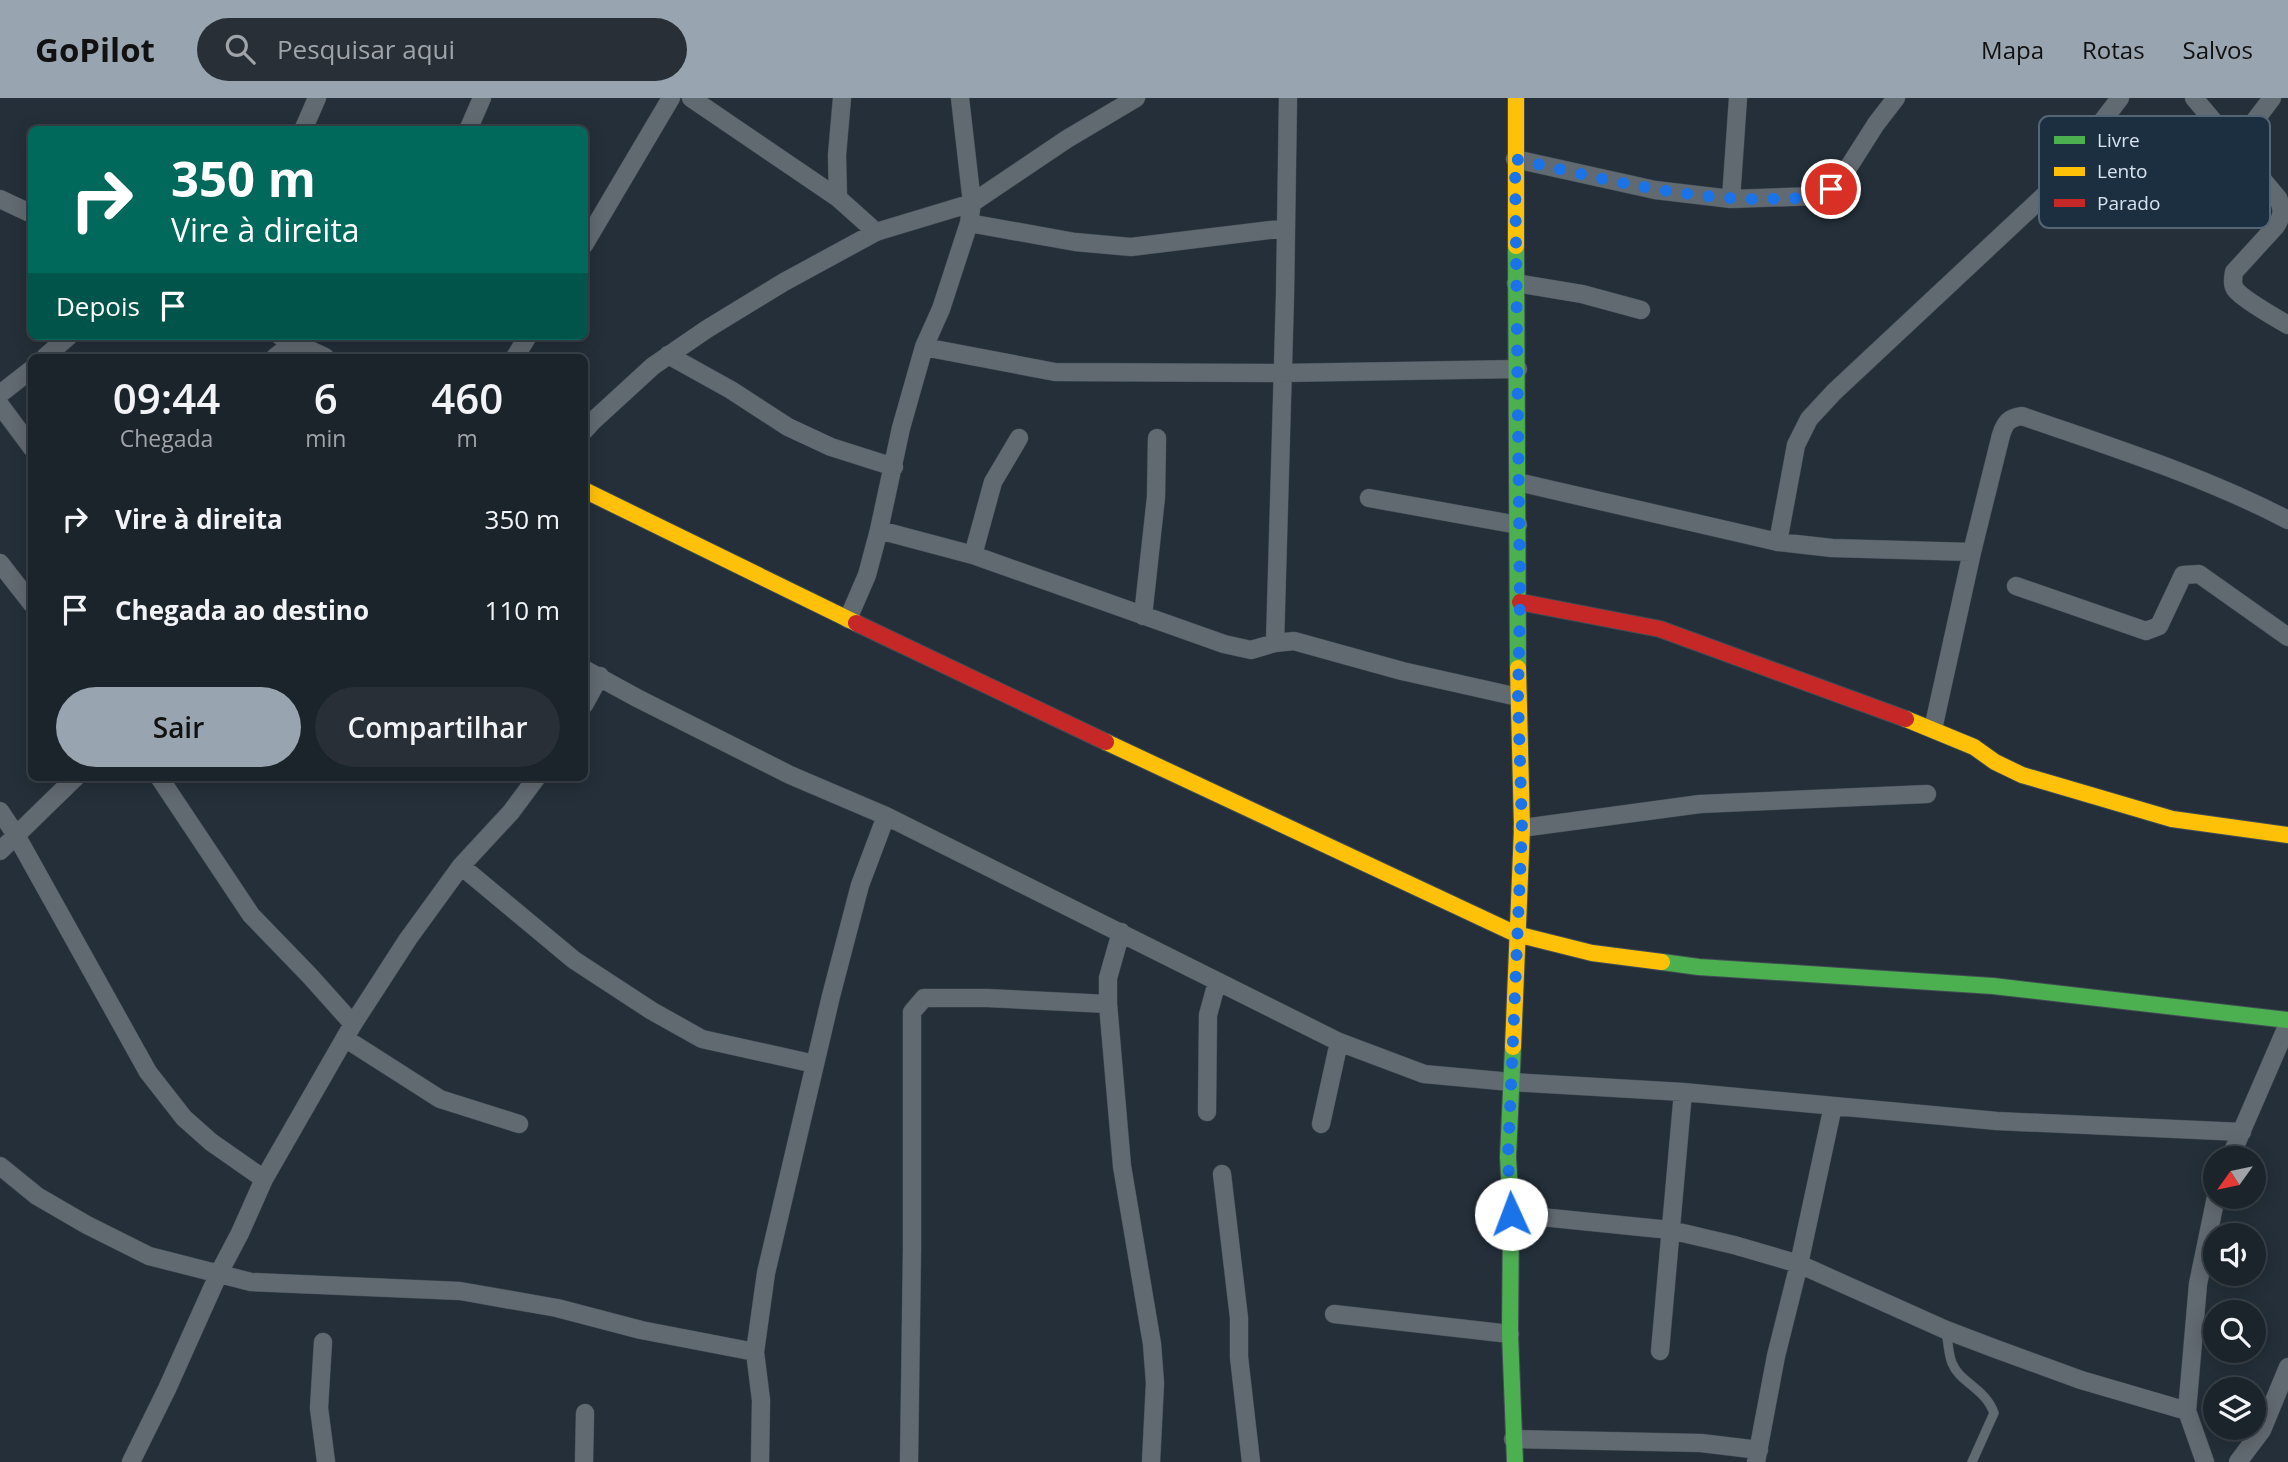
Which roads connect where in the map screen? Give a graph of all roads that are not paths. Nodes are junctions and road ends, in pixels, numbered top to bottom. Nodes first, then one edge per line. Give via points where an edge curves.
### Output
1 (317, 98) edge
2 (482, 98) edge
3 (671, 98) edge
4 (691, 98) edge
5 (842, 98) edge
6 (960, 98) edge
7 (1136, 98) edge
8 (1288, 98) edge
9 (1516, 98) edge
10 (1738, 98) edge
11 (1896, 98) edge
12 (2120, 98) edge
13 (2194, 98) edge
14 (2272, 98) edge
15 (1117, 103) edge
16 (2106, 116) edge
17 (2209, 116) edge
18 (2258, 116) edge
19 (305, 126) edge
20 (470, 126) edge
21 (1515, 159) junction
22 (2270, 189) edge
23 (838, 198) junction
24 (1731, 199) junction
25 (0, 200) edge
26 (2039, 200) edge
27 (972, 203) junction
28 (28, 212) edge
29 (2285, 217) edge
30 (970, 223) junction
31 (1286, 228) junction
32 (876, 232) junction
33 (588, 238) edge
34 (1516, 283) junction
35 (1641, 310) dead end
36 (2288, 325) edge
37 (65, 340) edge
38 (286, 340) edge
39 (924, 347) junction
40 (49, 354) edge
41 (318, 354) edge
42 (668, 355) junction
43 (1518, 369) junction
44 (28, 372) edge
45 (1282, 373) junction
46 (0, 394) edge
47 (0, 405) edge
48 (588, 427) edge
49 (1019, 438) dead end
50 (1157, 438) dead end
51 (28, 443) edge
52 (894, 467) junction
53 (1518, 482) junction
54 (588, 492) edge
55 (1369, 498) dead end
56 (2288, 520) edge
57 (1518, 525) junction
58 (879, 530) junction
59 (1777, 542) junction
60 (1972, 552) junction
61 (973, 555) junction
62 (0, 563) edge
63 (2016, 586) dead end
64 (28, 599) edge
65 (1520, 602) junction
66 (1143, 616) junction
67 (848, 619) junction
68 (2288, 637) edge
69 (1275, 643) junction
70 (592, 673) edge
71 (1518, 697) junction
72 (1933, 729) junction
73 (72, 781) edge
74 (162, 781) edge
75 (534, 781) edge
76 (1927, 794) dead end
77 (0, 811) edge
78 (886, 816) junction
79 (1522, 828) junction
80 (16, 835) junction
81 (2288, 835) edge
82 (0, 851) edge
83 (461, 866) junction
84 (1121, 932) junction
85 (1516, 934) junction
86 (1217, 982) junction
87 (1108, 1004) junction
88 (2288, 1022) edge
89 (350, 1032) junction
90 (1339, 1042) junction
91 (816, 1064) junction
92 (1511, 1082) junction
93 (1683, 1092) junction
94 (1833, 1106) junction
95 (1207, 1112) dead end
96 (519, 1124) dead end
97 (1321, 1124) dead end
98 (2242, 1132) junction
99 (2236, 1146) edge
100 (0, 1166) edge
101 (1222, 1174) dead end
102 (264, 1179) junction
103 (2214, 1209) edge
104 (1511, 1214) junction
105 (1670, 1230) junction
106 (1799, 1264) junction
107 (219, 1273) junction
108 (1334, 1314) dead end
109 (1946, 1330) junction
110 (1510, 1334) junction
111 (323, 1342) dead end
112 (1660, 1351) dead end
113 (755, 1352) junction
114 (2288, 1367) edge
115 (2187, 1411) junction
116 (585, 1413) dead end
117 (1513, 1438) junction
118 (1758, 1456) edge
119 (131, 1462) edge
120 (326, 1462) edge
121 (584, 1462) edge
122 (760, 1462) edge
123 (909, 1462) edge
124 (1151, 1462) edge
125 (1251, 1462) edge
126 (1515, 1462) edge
127 (1972, 1462) edge
128 (2205, 1462) edge
129 (2238, 1462) edge

1 - 19 street
2 - 20 street
3 - 33 street
4 - 23 street
5 - 23 street
6 - 27 street
7 - 15 street
8 - 31 street
9 - 21 street
10 - 24 street
11 - 24 street via 1831,189 1801,198
12 - 16 street
13 - 17 street
14 - 18 street
15 - 27 street
21 - 24 street via 1655,190
21 - 34 street
22 - 29 street
23 - 32 street
25 - 28 street
26 - 59 street via 1810,419 1796,445
27 - 30 street
27 - 32 street
29 - 36 street via 2234,272 2233,282 2242,296
30 - 31 street via 1131,247
30 - 39 street
31 - 45 street
32 - 42 street via 784,282
34 - 35 street
34 - 43 street
37 - 40 street
38 - 41 street
39 - 45 street via 1055,372
39 - 52 street
42 - 48 street
42 - 52 street via 788,427 831,447
43 - 45 street
43 - 53 street
44 - 46 street
45 - 69 street
47 - 51 street
49 - 61 street via 993,482
50 - 66 street via 1156,497
52 - 58 street
53 - 57 street
53 - 59 street
54 - 67 street
55 - 57 street
56 - 60 street via 2217,487 2022,415 2005,423
57 - 65 street
58 - 61 street
58 - 67 street
59 - 60 street
60 - 72 street
61 - 66 street
62 - 64 street
63 - 68 street via 2146,631 2159,626 2183,575 2199,574
65 - 71 street
65 - 72 street via 1660,629
66 - 69 street via 1251,650
67 - 85 street
69 - 71 street via 1310,644
70 - 78 street via 790,775
71 - 79 street
72 - 81 street via 2022,775 2172,819
73 - 80 street
74 - 89 street via 251,915 310,976
75 - 83 street
76 - 79 street via 1700,804
77 - 80 street
78 - 84 street
78 - 91 street via 860,886
79 - 85 street
80 - 82 street
80 - 102 street via 148,1072 184,1118
83 - 89 street
83 - 91 street via 574,960 702,1039
84 - 86 street
84 - 87 street via 1108,978
85 - 88 street via 1653,962 1993,986
85 - 92 street
86 - 90 street
86 - 95 street via 1208,1015
87 - 123 street via 924,998 912,1012
87 - 124 street via 1122,1166 1152,1344
88 - 98 street
89 - 96 street via 440,1099
89 - 102 street
90 - 92 street via 1424,1074
90 - 97 street
91 - 113 street via 766,1273
92 - 93 street
92 - 104 street
93 - 94 street
93 - 105 street
94 - 98 street via 1997,1121
94 - 106 street
98 - 99 street
100 - 107 street via 37,1196 149,1256
101 - 125 street
102 - 107 street
103 - 115 street via 2198,1284
104 - 105 street
104 - 110 street
105 - 106 street
105 - 112 street
106 - 109 street
106 - 118 street
107 - 113 street via 251,1282 460,1291
107 - 119 street
108 - 110 street
109 - 115 street via 2081,1380
109 - 127 lane via 1952,1364 1989,1400 1994,1413
110 - 117 street
111 - 120 street via 319,1408
113 - 122 street via 761,1400
114 - 129 street via 2262,1430
115 - 128 street
116 - 121 street
117 - 118 street via 1701,1443
117 - 126 street

